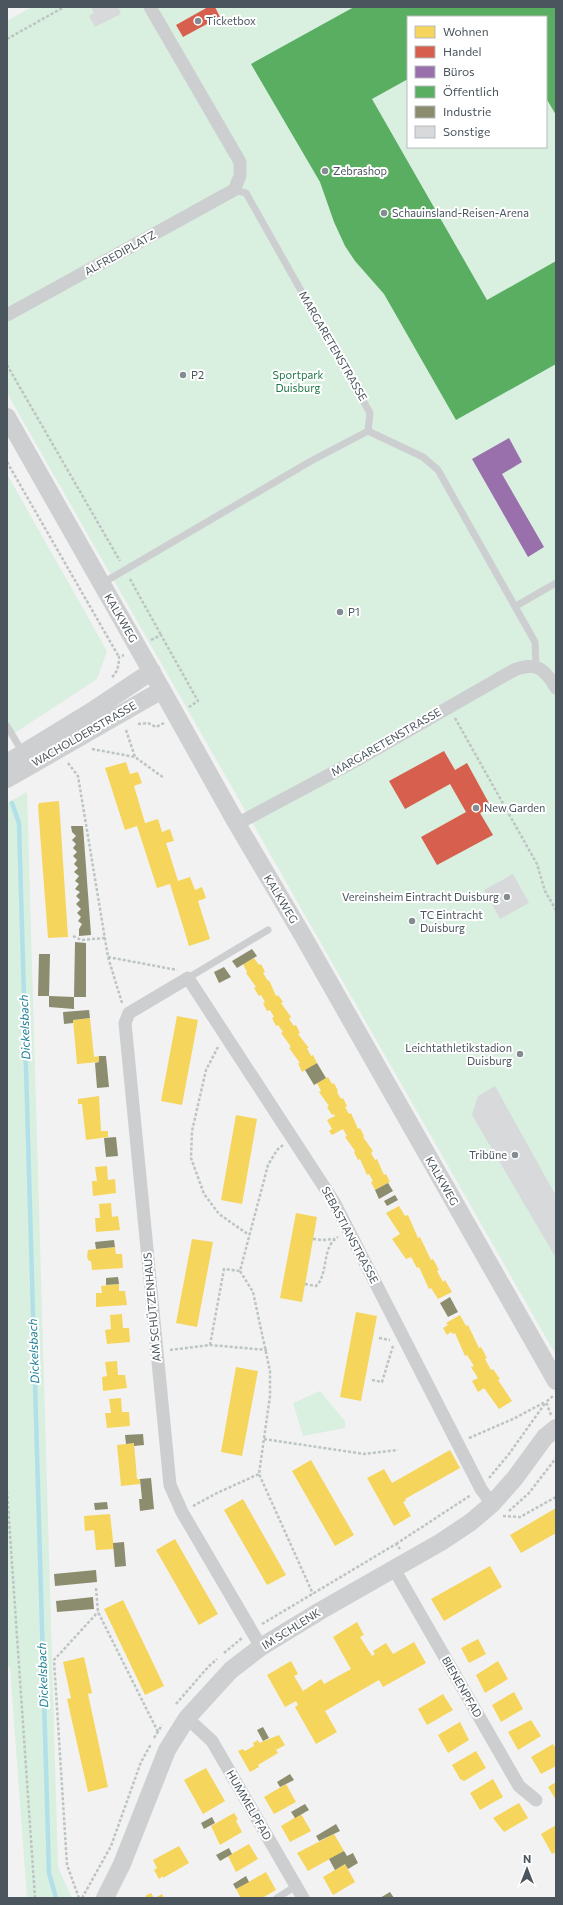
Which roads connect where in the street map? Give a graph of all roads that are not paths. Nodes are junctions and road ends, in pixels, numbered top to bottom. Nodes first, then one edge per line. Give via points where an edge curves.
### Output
1 (150, 7) edge
2 (234, 190) junction
3 (7, 315) edge
4 (7, 417) edge
5 (368, 431) junction
6 (102, 584) junction
7 (556, 584) edge
8 (516, 606) junction
9 (536, 666) junction
10 (152, 671) junction
11 (556, 688) edge
12 (162, 690) junction
13 (7, 726) edge
14 (23, 753) junction
15 (7, 763) edge
16 (7, 779) edge
17 (236, 824) junction
18 (268, 930) dead end
19 (188, 978) junction
20 (556, 1381) edge
21 (555, 1424) edge
22 (497, 1510) junction
23 (394, 1569) junction
24 (261, 1647) junction
25 (187, 1718) junction
26 (536, 1800) dead end
27 (296, 1886) junction
28 (105, 1898) edge
29 (277, 1898) edge
30 (304, 1898) edge

1 - 2 street via 240,162 240,176
2 - 3 street, ALFREDIPLATZ
2 - 5 lane, MARGARETENSTRASSE via 246,193 370,412
4 - 6 street, KALKWEG
5 - 6 lane via 310,462
5 - 8 lane via 423,457 438,470
6 - 10 street, KALKWEG
7 - 8 lane
8 - 9 lane via 535,642
9 - 11 street via 544,671
9 - 17 street, MARGARETENSTRASSE via 525,665 514,670
10 - 12 street, KALKWEG
10 - 14 street, WACHOLDERSTRASSE
12 - 16 street, WACHOLDERSTRASSE
12 - 17 street, KALKWEG
13 - 14 lane
14 - 15 street, WACHOLDERSTRASSE
17 - 20 street, KALKWEG via 303,936
18 - 19 lane
19 - 22 street, SEBASTIANSTRASSE via 334,1202 457,1444 481,1489
19 - 24 street, AM SCHÜTZENHAUS via 129,1013 125,1023 170,1485 182,1512
21 - 22 street, IM SCHLENK via 515,1478
22 - 23 street, IM SCHLENK via 471,1522
23 - 24 street, IM SCHLENK
23 - 26 street, BIENENPFAD via 519,1786
24 - 25 street, IM SCHLENK via 231,1670
25 - 27 street, HUMMELPFAD via 212,1741
25 - 28 street, IM SCHLENK via 167,1750 122,1864
27 - 29 lane
27 - 30 street, HUMMELPFAD

